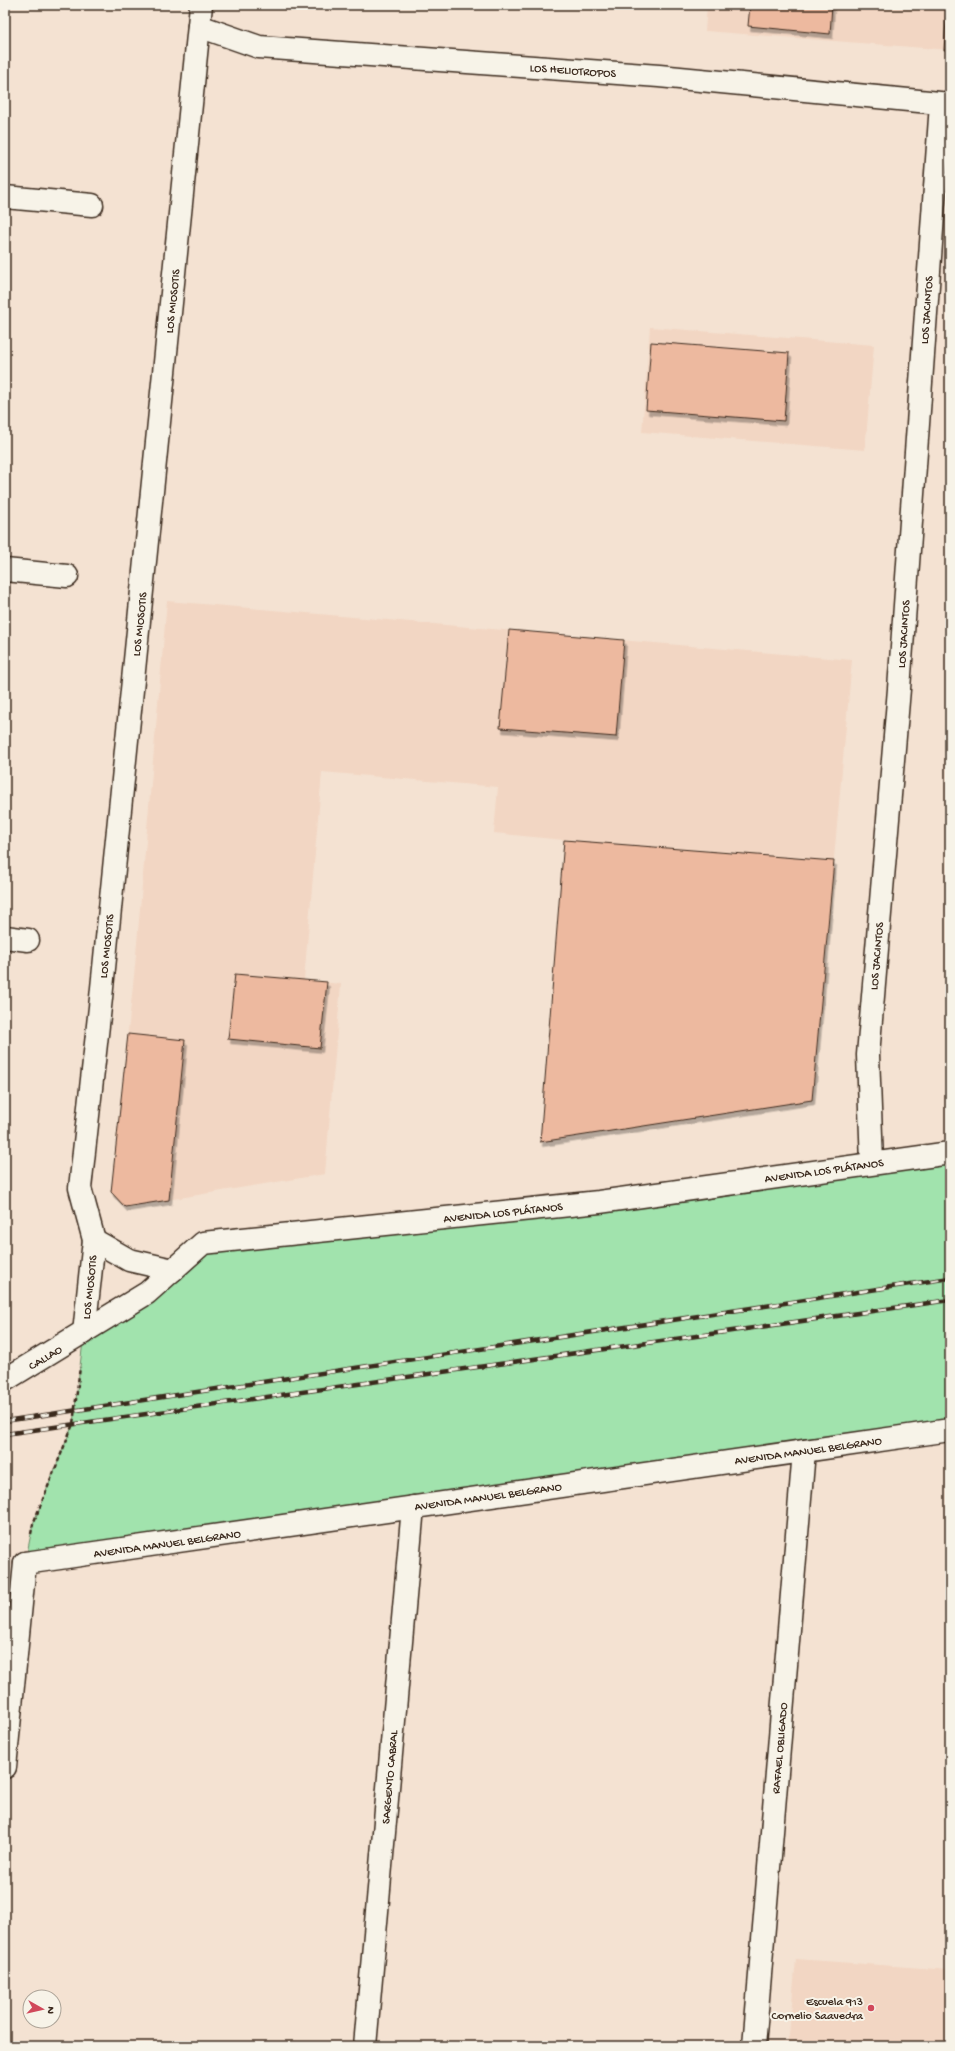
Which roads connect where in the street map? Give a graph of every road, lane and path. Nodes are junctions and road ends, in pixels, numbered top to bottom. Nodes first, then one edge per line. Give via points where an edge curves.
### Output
1 (200, 15) edge
2 (945, 104) edge
3 (5, 197) edge
4 (92, 205) dead end
5 (5, 570) edge
6 (67, 576) dead end
7 (5, 938) edge
8 (28, 940) dead end
9 (950, 1153) edge
10 (872, 1163) junction
11 (94, 1240) junction
12 (173, 1270) junction
13 (84, 1333) junction
14 (5, 1380) edge
15 (950, 1430) edge
16 (804, 1451) junction
17 (413, 1507) junction
18 (25, 1563) junction
19 (9, 1691) edge
20 (5, 1767) edge
21 (365, 2046) edge
22 (754, 2046) edge

1 - 2 street, LOS HELIOTROPOS via 259,47 659,76
1 - 11 street, LOS MIOSOTIS via 80,1188
2 - 10 street, LOS JACINTOS via 868,1055
3 - 4 street
5 - 6 street
7 - 8 street
9 - 10 street, AVENIDA LOS PLÁTANOS
10 - 12 street, AVENIDA LOS PLÁTANOS via 599,1202 204,1243
11 - 12 street, LOS MIOSOTIS via 129,1260
11 - 13 street, LOS MIOSOTIS
12 - 13 street, AVENIDA LOS PLÁTANOS via 147,1293
13 - 14 street, CALLAO
13 - 18 path via 73,1424 33,1524
15 - 16 street, AVENIDA MANUEL BELGRANO
16 - 17 street, AVENIDA MANUEL BELGRANO
16 - 22 street, RAFAEL OBLIGADO
17 - 18 street, AVENIDA MANUEL BELGRANO
17 - 21 street, SARGENTO CABRAL
18 - 19 street
19 - 20 street

